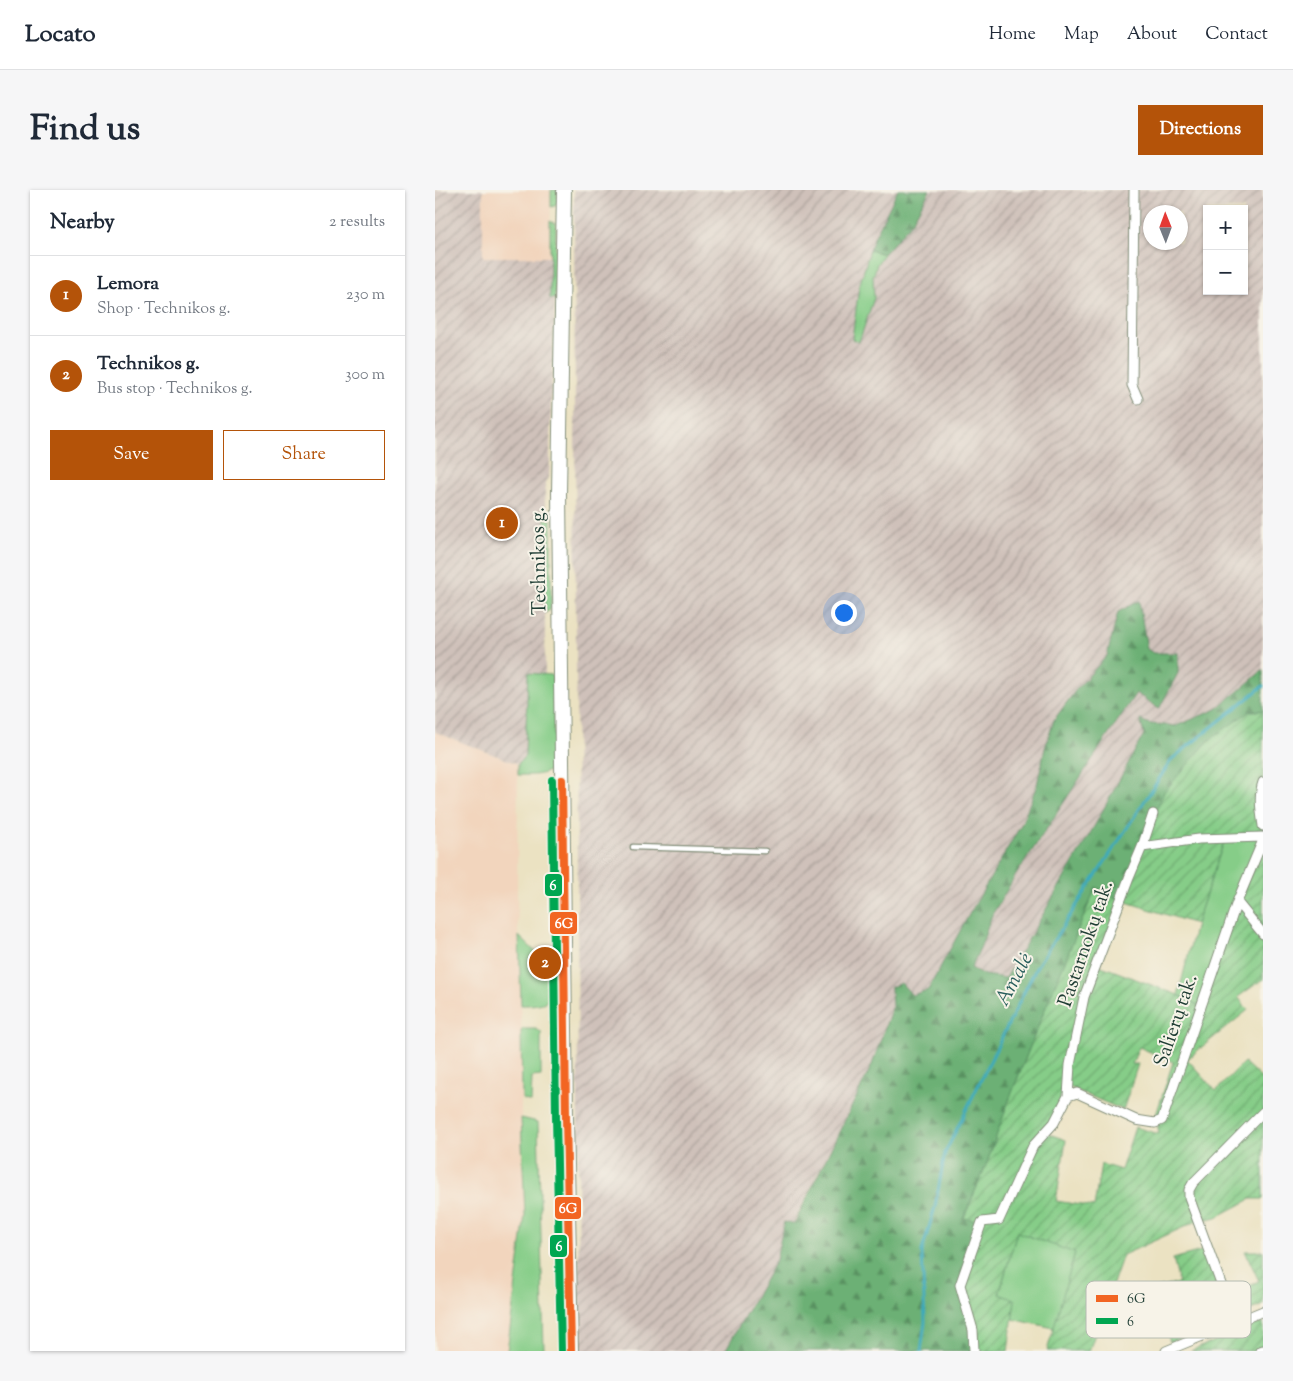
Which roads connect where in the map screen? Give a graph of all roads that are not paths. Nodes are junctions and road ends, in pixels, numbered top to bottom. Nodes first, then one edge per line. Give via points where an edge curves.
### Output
1 (564, 190) edge
2 (1133, 190) edge
3 (1138, 399) dead end
4 (1263, 782) edge
5 (1153, 814) dead end
6 (1263, 826) edge
7 (1263, 839) edge
8 (633, 846) dead end
9 (1142, 847) junction
10 (765, 851) dead end
11 (1237, 902) junction
12 (1263, 934) edge
13 (1069, 1096) junction
14 (1263, 1112) edge
15 (1220, 1281) edge
16 (1263, 1311) edge
17 (1251, 1316) edge
18 (1197, 1338) edge
19 (571, 1351) edge
20 (974, 1351) edge
21 (1166, 1351) edge

1 - 19 street, Technikos g. via 559,493
2 - 3 street via 1132,385
4 - 6 street
5 - 9 street, Pastarnokų tak.
7 - 9 street via 1199,839
7 - 11 street, Salierų tak.
8 - 10 lane
9 - 13 street, Pastarnokų tak. via 1084,997 1070,1065
11 - 12 street
11 - 13 street, Salierų tak. via 1162,1120 1155,1123 1136,1120 1077,1093
13 - 20 street, Pastarnokų tak. via 1054,1123 1033,1146 999,1220 982,1222 960,1285 973,1330
14 - 15 street via 1189,1190
16 - 17 street
18 - 21 street

